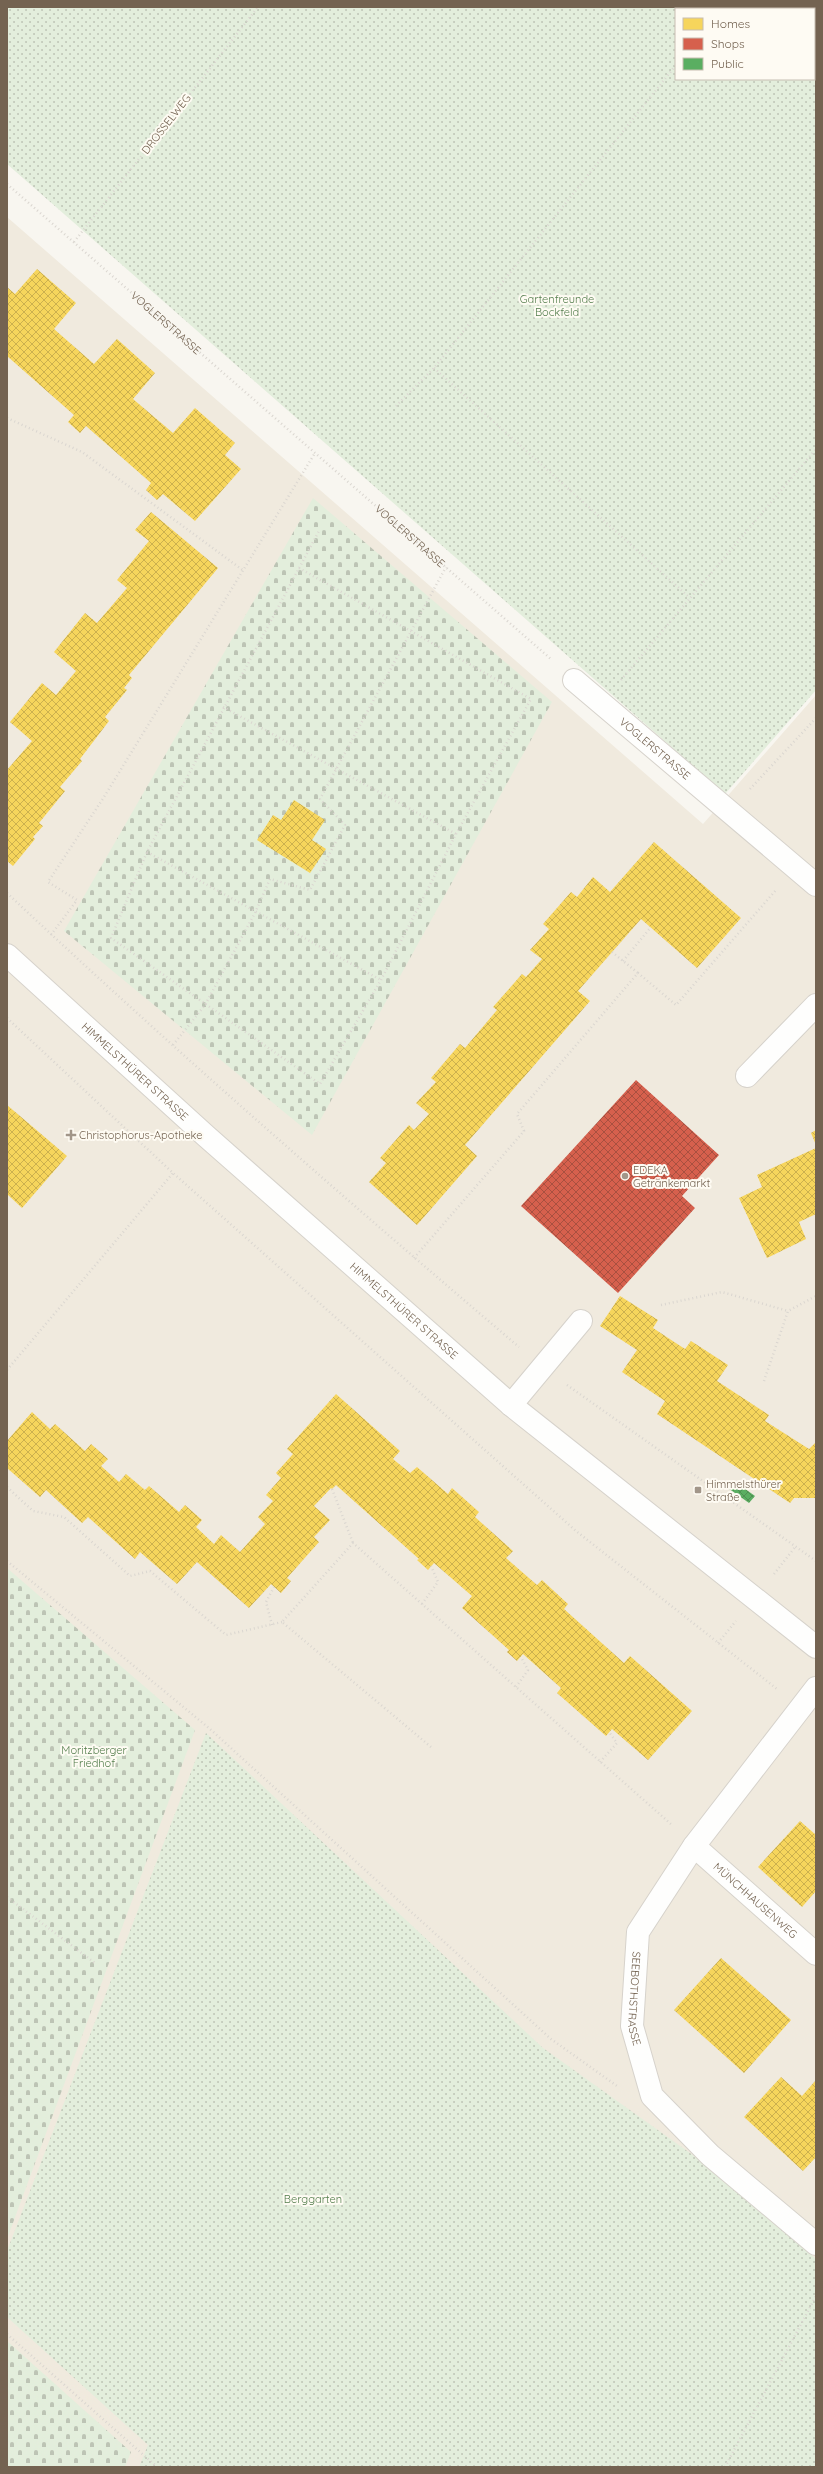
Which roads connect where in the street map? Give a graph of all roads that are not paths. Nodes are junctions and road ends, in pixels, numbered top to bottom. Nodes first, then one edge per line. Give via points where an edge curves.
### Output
1 (574, 680) road end
2 (816, 885) edge
3 (7, 955) edge
4 (816, 1005) edge
5 (747, 1076) dead end
6 (581, 1321) dead end
7 (512, 1405) junction
8 (816, 1647) edge
9 (816, 1688) edge
10 (694, 1846) junction
11 (816, 1954) edge
12 (816, 2244) edge

1 - 2 street, VOGLERSTRASSE
3 - 7 street, HIMMELSTHÜRER STRASSE via 206,1136
4 - 5 street
6 - 7 street
7 - 8 street, HIMMELSTHÜRER STRASSE
9 - 10 street, SEEBOTHSTRASSE
10 - 11 street, MÜNCHHAUSENWEG
10 - 12 street, SEEBOTHSTRASSE via 638,1932 632,2026 652,2096 710,2155

